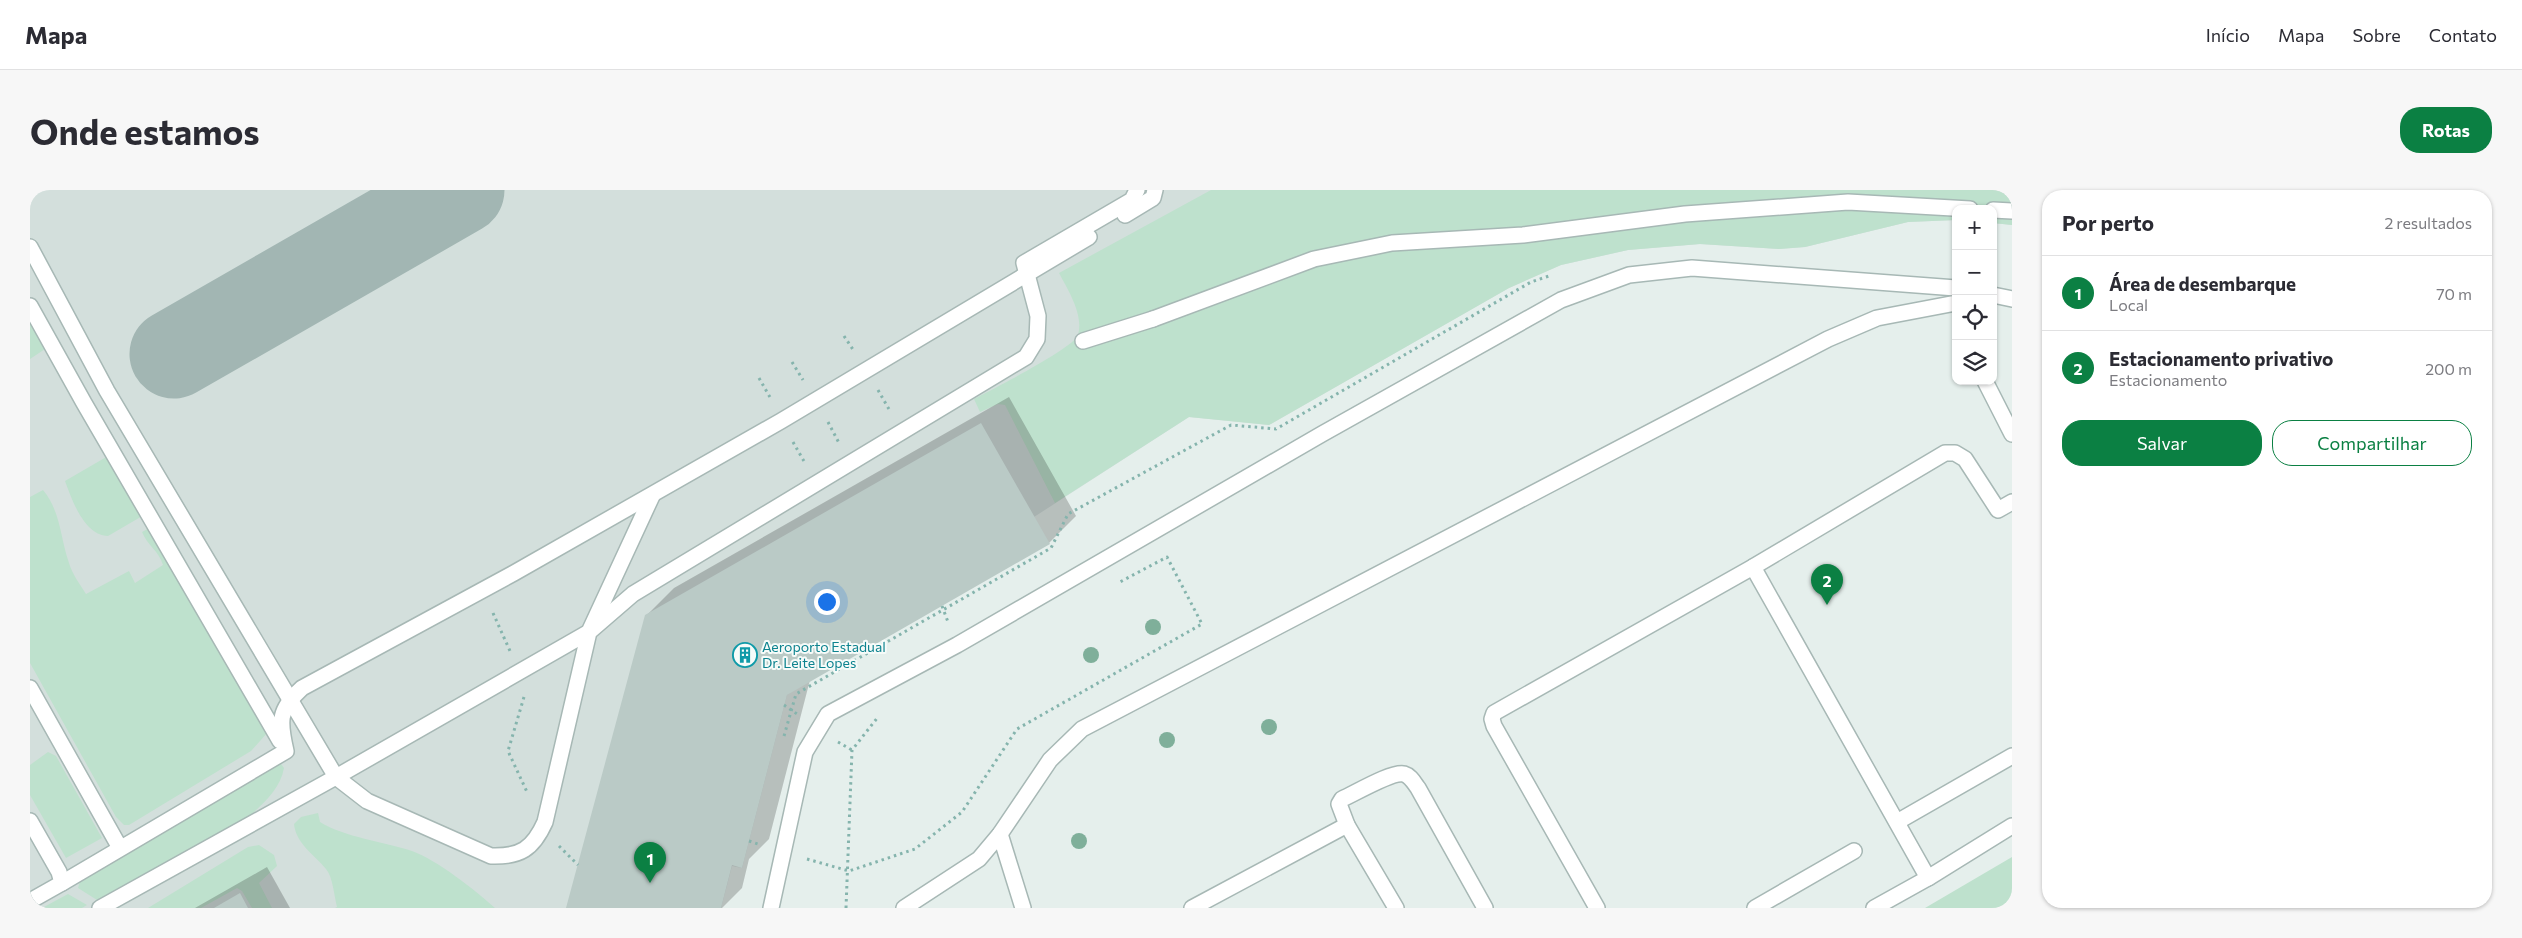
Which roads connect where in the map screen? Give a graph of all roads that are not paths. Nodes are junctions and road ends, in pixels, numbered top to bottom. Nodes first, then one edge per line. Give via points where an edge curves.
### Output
1 (1137, 190) edge
2 (1155, 190) edge
3 (1952, 208) edge
4 (1997, 210) edge
5 (2012, 211) edge
6 (30, 247) edge
7 (1027, 274) junction
8 (1952, 288) edge
9 (30, 306) edge
10 (1952, 308) edge
11 (1083, 341) dead end
12 (1987, 385) edge
13 (2012, 434) edge
14 (652, 496) junction
15 (2012, 502) edge
16 (1753, 568) junction
17 (589, 632) junction
18 (30, 688) edge
19 (289, 700) junction
20 (286, 751) junction
21 (2012, 756) edge
22 (336, 777) junction
23 (30, 821) edge
24 (1896, 822) junction
25 (1348, 824) junction
26 (2012, 826) edge
27 (1000, 834) junction
28 (120, 848) junction
29 (1854, 851) dead end
30 (1928, 878) junction
31 (62, 883) junction
32 (30, 900) edge
33 (100, 908) edge
34 (771, 908) edge
35 (904, 908) edge
36 (1023, 908) edge
37 (1192, 908) edge
38 (1396, 908) edge
39 (1484, 908) edge
40 (1596, 908) edge
41 (1755, 908) edge
42 (1874, 908) edge

1 - 7 street via 1132,200 1024,262
2 - 7 street via 1153,198
3 - 11 street via 1848,202 1685,214 1523,236 1392,243 1314,259 1153,319
4 - 5 street
6 - 19 street via 107,391
7 - 14 street
7 - 17 street via 1038,316 1037,339 1026,357 633,594
8 - 34 street via 1692,268 1630,275 1561,300 966,640 828,714 806,752
9 - 20 street via 88,412
10 - 27 street via 1877,318 1828,339 1082,729 1050,760
12 - 13 street
14 - 17 street
14 - 19 street via 302,688
15 - 16 street via 1998,510 1964,459 1955,453 1946,453
16 - 24 street
16 - 40 street via 1494,713 1494,726
17 - 22 street
17 - 22 street via 545,822 537,838 525,850 508,857 491,856 367,801
18 - 28 street
19 - 20 street via 280,725
19 - 22 street
20 - 28 street
21 - 24 street
22 - 33 street
23 - 31 street
24 - 30 street
25 - 37 street
25 - 38 street
25 - 39 street via 1340,810 1342,799 1394,775 1404,774 1411,778
26 - 30 street
27 - 35 street via 979,858
27 - 36 street
28 - 31 street
29 - 41 street
30 - 42 street
31 - 32 street

